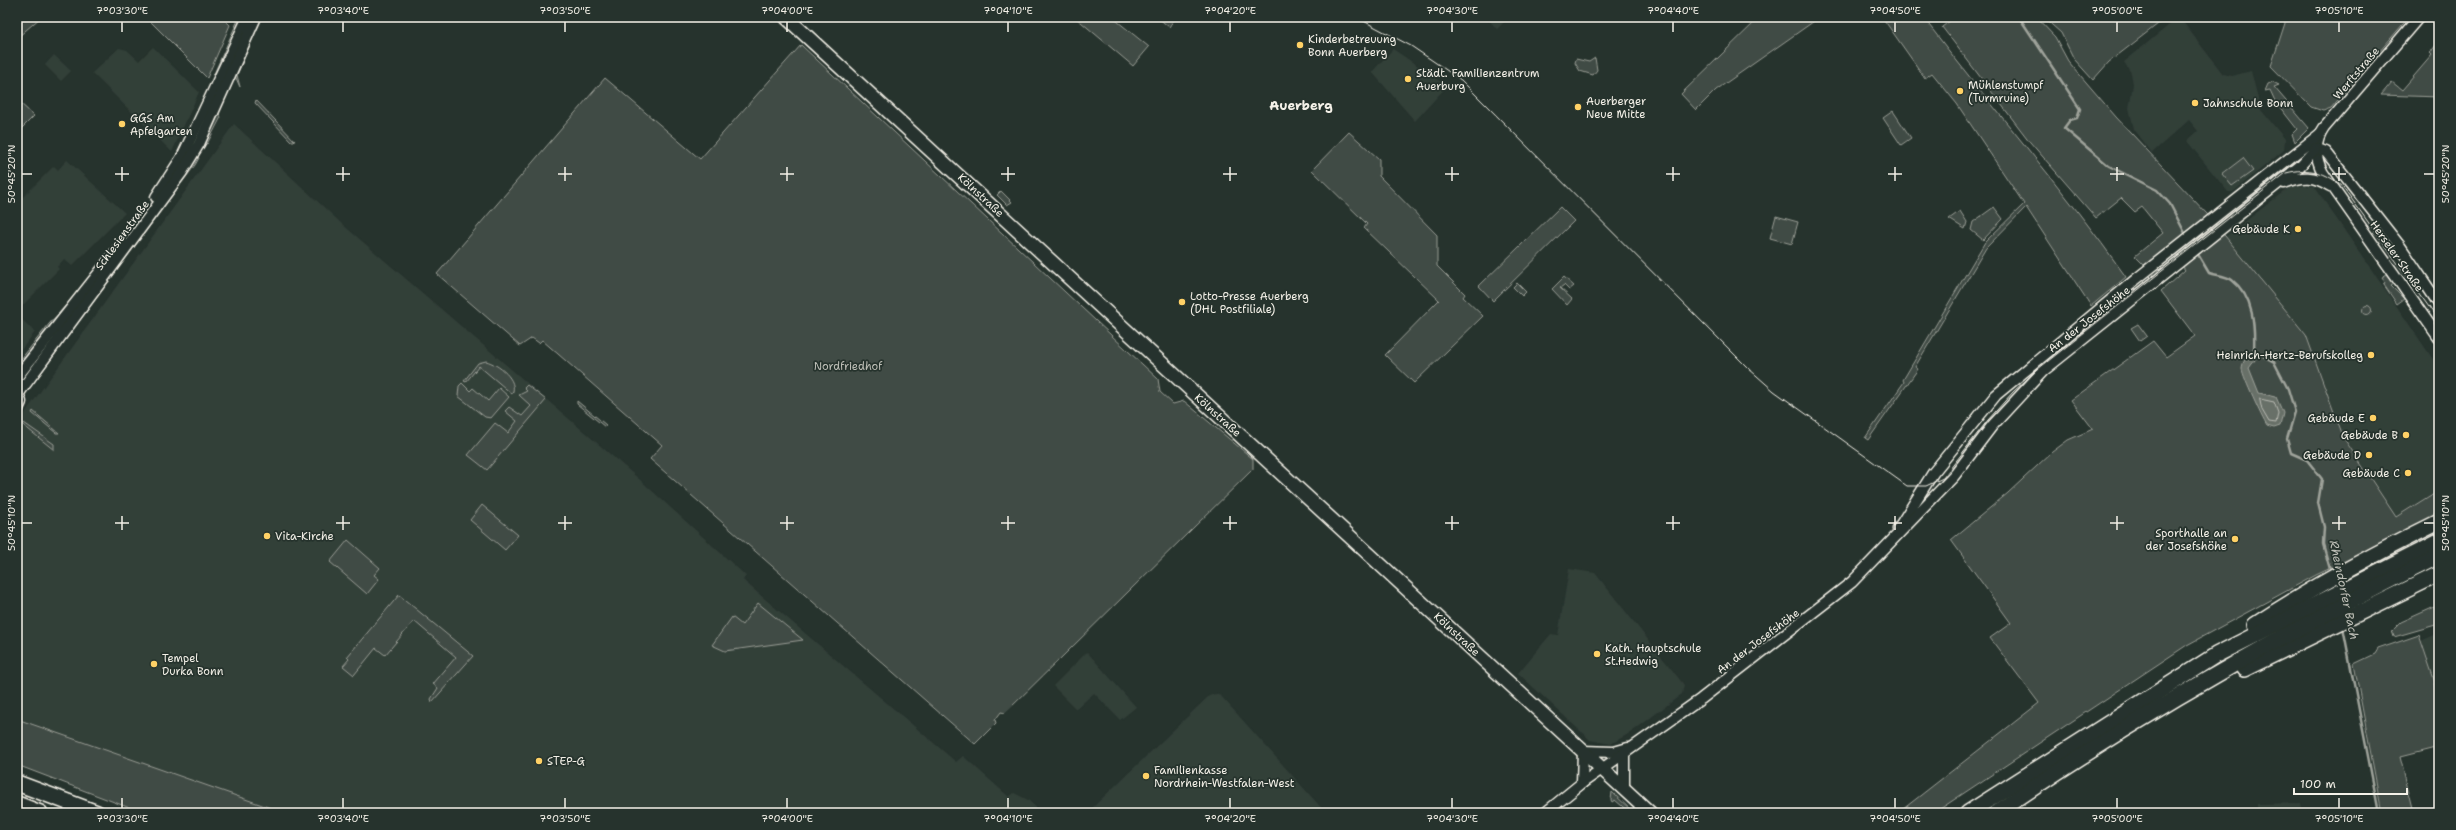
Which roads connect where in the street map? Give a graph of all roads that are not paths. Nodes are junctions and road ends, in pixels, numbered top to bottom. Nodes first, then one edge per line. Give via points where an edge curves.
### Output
1 (248, 17) edge
2 (256, 17) edge
3 (786, 17) edge
4 (2419, 17) edge
5 (221, 73) junction
6 (228, 82) junction
7 (2320, 134) junction
8 (2316, 148) junction
9 (2301, 149) junction
10 (2274, 186) junction
11 (2334, 189) junction
12 (2367, 205) junction
13 (2439, 304) edge
14 (2439, 338) edge
15 (17, 378) edge
16 (18, 391) edge
17 (17, 411) edge
18 (2439, 522) edge
19 (2439, 542) edge
20 (1890, 545) junction
21 (2439, 556) edge
22 (2439, 574) edge
23 (2367, 585) junction
24 (2304, 617) junction
25 (1583, 751) junction
26 (1628, 751) junction
27 (1604, 769) junction
28 (17, 783) edge
29 (1582, 783) junction
30 (1624, 788) junction
31 (17, 804) edge
32 (40, 813) edge
33 (97, 813) edge
34 (1545, 813) edge
35 (1650, 813) edge
36 (1968, 813) edge
37 (1996, 813) edge

1 - 5 street, Schlesienstraße
2 - 6 street, Schlesienstraße
3 - 25 main road, Kölnstraße
4 - 7 street, Werftstraße
5 - 6 street
5 - 15 street, Schlesienstraße via 182,157 148,210
6 - 16 street, Schlesienstraße via 199,144 182,172
7 - 8 street, Werftstraße
7 - 9 street, An der Josefshöhe
7 - 12 street, Herseler Straße
8 - 9 street
8 - 10 street, An der Josefshöhe via 2300,166
8 - 11 street, Herseler Straße via 2320,167
8 - 12 street, Herseler Straße via 2326,152
9 - 20 street, An der Josefshöhe via 2194,236 2135,280 1996,395 1934,473 1896,531
10 - 11 street, Herseler Straße via 2299,177 2309,177 2320,179
10 - 20 street, An der Josefshöhe via 2033,381 1992,426 1954,476
11 - 14 street, Herseler Straße
12 - 13 street, Herseler Straße via 2400,246
16 - 17 street via 21,402
18 - 24 highway via 2359,562
19 - 23 highway
20 - 26 street, An der Josefshöhe via 1852,582 1801,624 1701,700
21 - 23 highway
22 - 24 highway via 2374,607
23 - 24 highway
24 - 36 highway via 2231,641 2216,655
24 - 37 highway via 2102,743
25 - 26 street, An der Josefshöhe
25 - 27 main road, Kölnstraße
25 - 29 street
26 - 27 street, An der Josefshöhe
26 - 30 street
27 - 29 street, An der Josefshöhe
27 - 30 main road, Kölnstraße
28 - 33 highway
29 - 34 street, An der Josefshöhe
30 - 35 main road, Kölnstraße
31 - 32 highway

